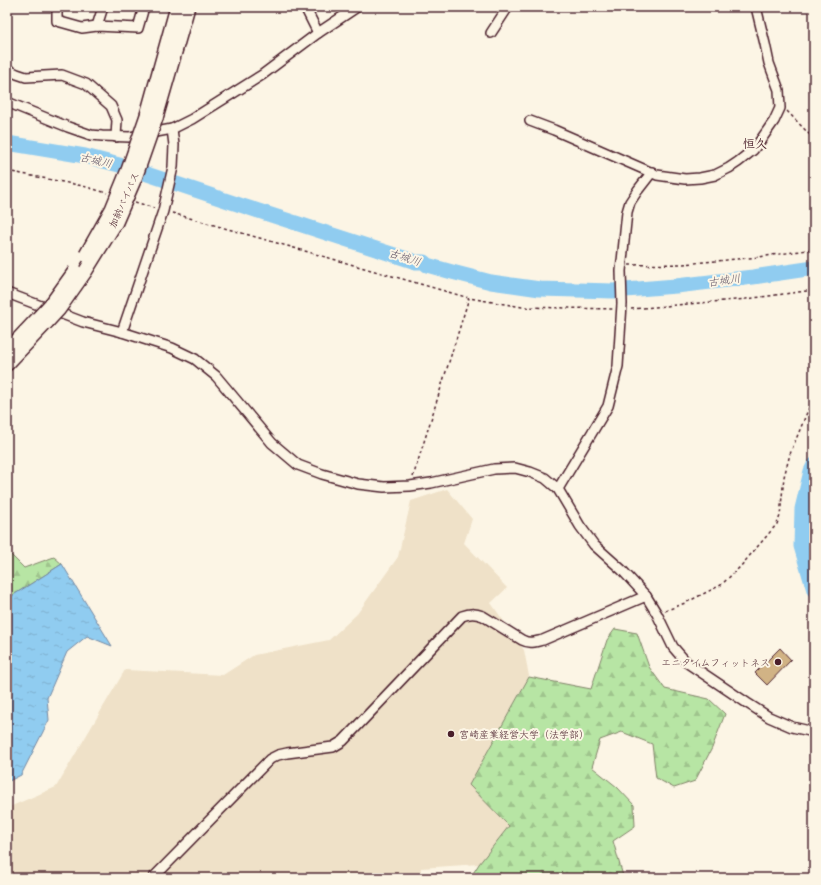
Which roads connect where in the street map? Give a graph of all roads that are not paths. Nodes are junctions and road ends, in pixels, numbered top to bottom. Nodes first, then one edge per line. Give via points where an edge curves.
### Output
1 (58, 7) edge
2 (103, 7) edge
3 (144, 7) edge
4 (176, 7) edge
5 (188, 7) edge
6 (305, 7) edge
7 (357, 7) edge
8 (508, 7) edge
9 (756, 7) edge
10 (97, 26) junction
11 (318, 33) junction
12 (491, 33) dead end
13 (7, 69) edge
14 (7, 102) edge
15 (151, 117) junction
16 (530, 121) dead end
17 (172, 129) junction
18 (116, 137) junction
19 (652, 172) junction
20 (7, 293) edge
21 (43, 320) junction
22 (122, 332) junction
23 (7, 351) edge
24 (7, 364) edge
25 (558, 489) junction
26 (646, 596) junction
27 (814, 732) edge
28 (153, 878) edge

1 - 10 street via 57,21 82,28
2 - 10 street
3 - 10 street via 138,28
4 - 15 highway, 加納バイパス
5 - 15 highway, 加納バイパス
6 - 11 street
7 - 11 street
8 - 12 street
9 - 19 street via 769,63 779,90 779,111 774,121 753,150 715,175 685,179
11 - 17 street via 262,75 192,120
13 - 18 street via 26,77 62,75 86,84 111,106 117,120
14 - 18 street via 91,135
15 - 21 highway, 加納バイパス, bridge via 135,178 116,222 59,309
16 - 19 street
17 - 18 street
17 - 22 street via 173,167 164,207
19 - 25 street via 630,202 626,212 621,268 622,307 618,366 608,406
20 - 22 street via 83,322
21 - 23 highway, 加納バイパス
21 - 24 highway, 加納バイパス
22 - 25 street via 172,348 195,359 216,376 272,443 298,465 322,474 358,484 384,487 431,483 494,469 515,468 545,478
25 - 26 street via 594,545
26 - 27 street via 673,647 686,662 769,717 792,727
26 - 28 street via 533,642 522,640 483,616 462,616 343,741 333,747 287,753 270,759

